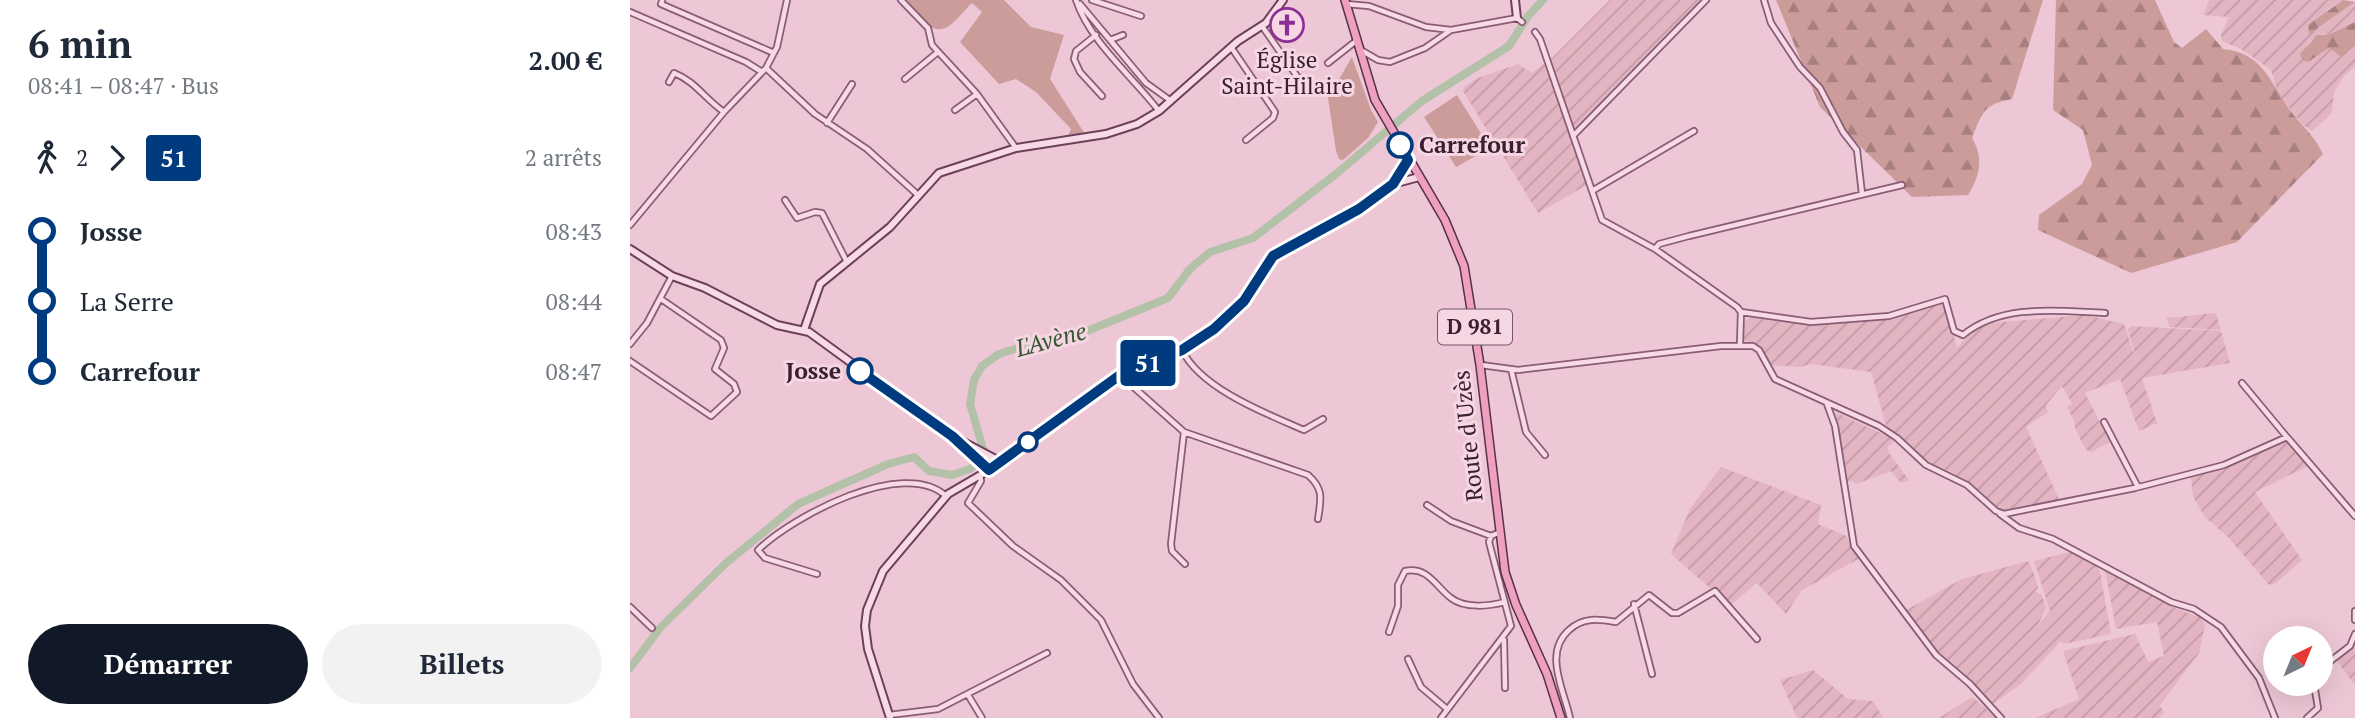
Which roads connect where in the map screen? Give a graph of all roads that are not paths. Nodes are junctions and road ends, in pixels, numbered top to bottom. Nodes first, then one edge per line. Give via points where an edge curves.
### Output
1 (787, 0) edge
2 (901, 0) edge
3 (1076, 0) edge
4 (1092, 0) edge
5 (1283, 0) edge
6 (1515, 0) edge
7 (1706, 0) edge
8 (1764, 0) edge
9 (662, 1) edge
10 (1346, 2) edge
11 (1370, 3) edge
12 (630, 12) edge
13 (1141, 16) dead end
14 (1519, 20) joint
15 (1262, 26) junction
16 (1451, 30) junction
17 (1535, 32) dead end
18 (1096, 35) junction
19 (1123, 35) dead end
20 (1110, 40) junction
21 (1357, 45) junction
22 (1231, 47) junction
23 (938, 52) junction
24 (774, 53) junction
25 (1378, 60) junction
26 (1328, 63) dead end
27 (1363, 66) junction
28 (764, 70) junction
29 (905, 79) dead end
30 (669, 82) dead end
31 (852, 84) dead end
32 (1308, 92) dead end
33 (976, 94) junction
34 (1102, 96) dead end
35 (1171, 101) junction
36 (955, 110) dead end
37 (1159, 111) junction
38 (724, 112) junction
39 (827, 123) junction
40 (1694, 131) dead end
41 (1573, 136) junction
42 (1246, 140) dead end
43 (1016, 148) junction
44 (1408, 160) junction
45 (1419, 177) junction
46 (1393, 184) junction
47 (1902, 185) dead end
48 (1592, 191) junction
49 (1862, 194) junction
50 (918, 195) junction
51 (785, 200) dead end
52 (630, 225) edge
53 (630, 249) edge
54 (1655, 249) junction
55 (846, 261) junction
56 (672, 276) junction
57 (661, 299) junction
58 (1741, 312) junction
59 (2105, 313) dead end
60 (804, 330) junction
61 (631, 341) edge
62 (1740, 344) junction
63 (1182, 350) junction
64 (630, 361) edge
65 (1480, 365) junction
66 (1511, 369) junction
67 (1120, 375) junction
68 (2242, 383) dead end
69 (1827, 404) junction
70 (1323, 419) dead end
71 (2104, 422) dead end
72 (1184, 432) junction
73 (2287, 437) junction
74 (975, 453) junction
75 (1545, 455) dead end
76 (1001, 462) junction
77 (987, 467) junction
78 (980, 475) junction
79 (2138, 487) junction
80 (946, 496) junction
81 (1427, 505) dead end
82 (1996, 511) junction
83 (2355, 516) edge
84 (1318, 519) dead end
85 (1494, 535) junction
86 (1185, 564) dead end
87 (817, 574) dead end
88 (1506, 602) junction
89 (1634, 604) junction
90 (630, 607) edge
91 (2355, 611) edge
92 (2355, 620) edge
93 (652, 628) dead end
94 (1389, 632) dead end
95 (2355, 634) edge
96 (1503, 639) junction
97 (1757, 639) dead end
98 (1047, 653) dead end
99 (1408, 659) dead end
100 (2333, 659) edge
101 (1652, 674) dead end
102 (1505, 688) dead end
103 (968, 695) junction
104 (2316, 696) edge
105 (1447, 709) junction
106 (890, 716) edge
107 (982, 718) edge
108 (1159, 718) edge
109 (1441, 718) edge
110 (1561, 718) edge
111 (1570, 718) edge
112 (2001, 718) edge
113 (2274, 718) edge
114 (2307, 718) edge

1 - 24 street
2 - 23 street via 928,28
3 - 18 street
3 - 20 street
4 - 13 street
5 - 15 street
6 - 14 street
7 - 41 street
8 - 49 street via 1771,23 1820,88 1857,150
9 - 24 street
10 - 11 street
10 - 21 main road, Route d'Uzès / D 981
11 - 16 street via 1426,27
12 - 28 street
14 - 16 street
15 - 22 street
15 - 32 street
16 - 25 street via 1425,48 1390,62
17 - 41 street
18 - 34 street via 1076,51 1074,59
18 - 37 street
19 - 20 street
20 - 35 street via 1146,83
21 - 25 street
21 - 26 street
21 - 27 main road, Route d'Uzès / D 981
22 - 35 street
22 - 42 street via 1275,112
23 - 29 street
23 - 33 street
24 - 28 street
25 - 27 street
27 - 44 main road, Route d'Uzès / D 981 via 1383,117
28 - 38 street
28 - 39 street
30 - 38 street via 674,73 690,79 706,100
31 - 39 street
33 - 36 street
33 - 43 street
35 - 37 street
37 - 43 street via 1138,124 1106,134
38 - 52 street
39 - 50 street via 867,149
40 - 48 street
41 - 48 street
43 - 50 street via 939,173
44 - 45 main road, Route d'Uzès / D 981
44 - 46 street
45 - 46 street
45 - 65 main road, Route d'Uzès / D 981 via 1453,234 1464,265
46 - 63 street via 1331,226 1273,256 1236,310
47 - 49 street
48 - 54 street via 1604,224
49 - 54 street via 1689,236
50 - 55 street via 890,228
51 - 55 street via 797,218 822,213
53 - 56 street
54 - 58 street
55 - 60 street via 820,284
56 - 57 street
56 - 60 street via 777,325
57 - 61 street
57 - 64 street via 721,340 724,348 715,369 734,384 735,396 711,416
58 - 59 street via 1811,322 1889,316 1945,299 1958,335 1987,318 2003,315 2038,310
58 - 62 street
60 - 74 street
62 - 66 street
62 - 69 street via 1759,350 1775,379
63 - 67 street
63 - 70 street via 1234,398 1304,430
65 - 66 street
65 - 85 main road, Route d'Uzès / D 981
66 - 75 street via 1526,432
67 - 72 street
67 - 76 street
68 - 73 street
69 - 82 street via 1898,438 1926,465 1967,485
69 - 112 street via 1835,426 1854,546 1936,654
71 - 79 street
72 - 84 street via 1308,475 1319,485
72 - 86 street via 1171,544
73 - 79 street via 2224,466
73 - 83 street
74 - 76 street
74 - 77 street
76 - 77 street
77 - 78 street
78 - 80 street
78 - 108 street via 968,503 1013,546 1076,593 1101,620 1133,684
79 - 82 street via 2024,511
80 - 87 street via 933,486 899,482 802,516 758,550 765,558
80 - 106 street via 883,571 865,621 869,653
81 - 85 street via 1451,521
82 - 113 street via 2019,528 2053,539 2221,627 2259,678
85 - 88 street via 1490,550
85 - 110 main road, Route d'Uzès / D 981 via 1510,589
88 - 94 street via 1492,606 1451,599 1425,573 1405,571
88 - 96 street via 1511,626
89 - 97 street via 1645,596 1653,597 1672,613 1715,591
89 - 101 street
89 - 111 street via 1616,622 1579,622 1558,643 1555,657
90 - 93 street
91 - 92 street
95 - 100 street via 2350,646
96 - 102 street
96 - 105 street
98 - 103 street
99 - 105 street via 1421,687
103 - 106 street via 925,712 908,710
103 - 107 street
104 - 114 street via 2318,708
105 - 109 street

